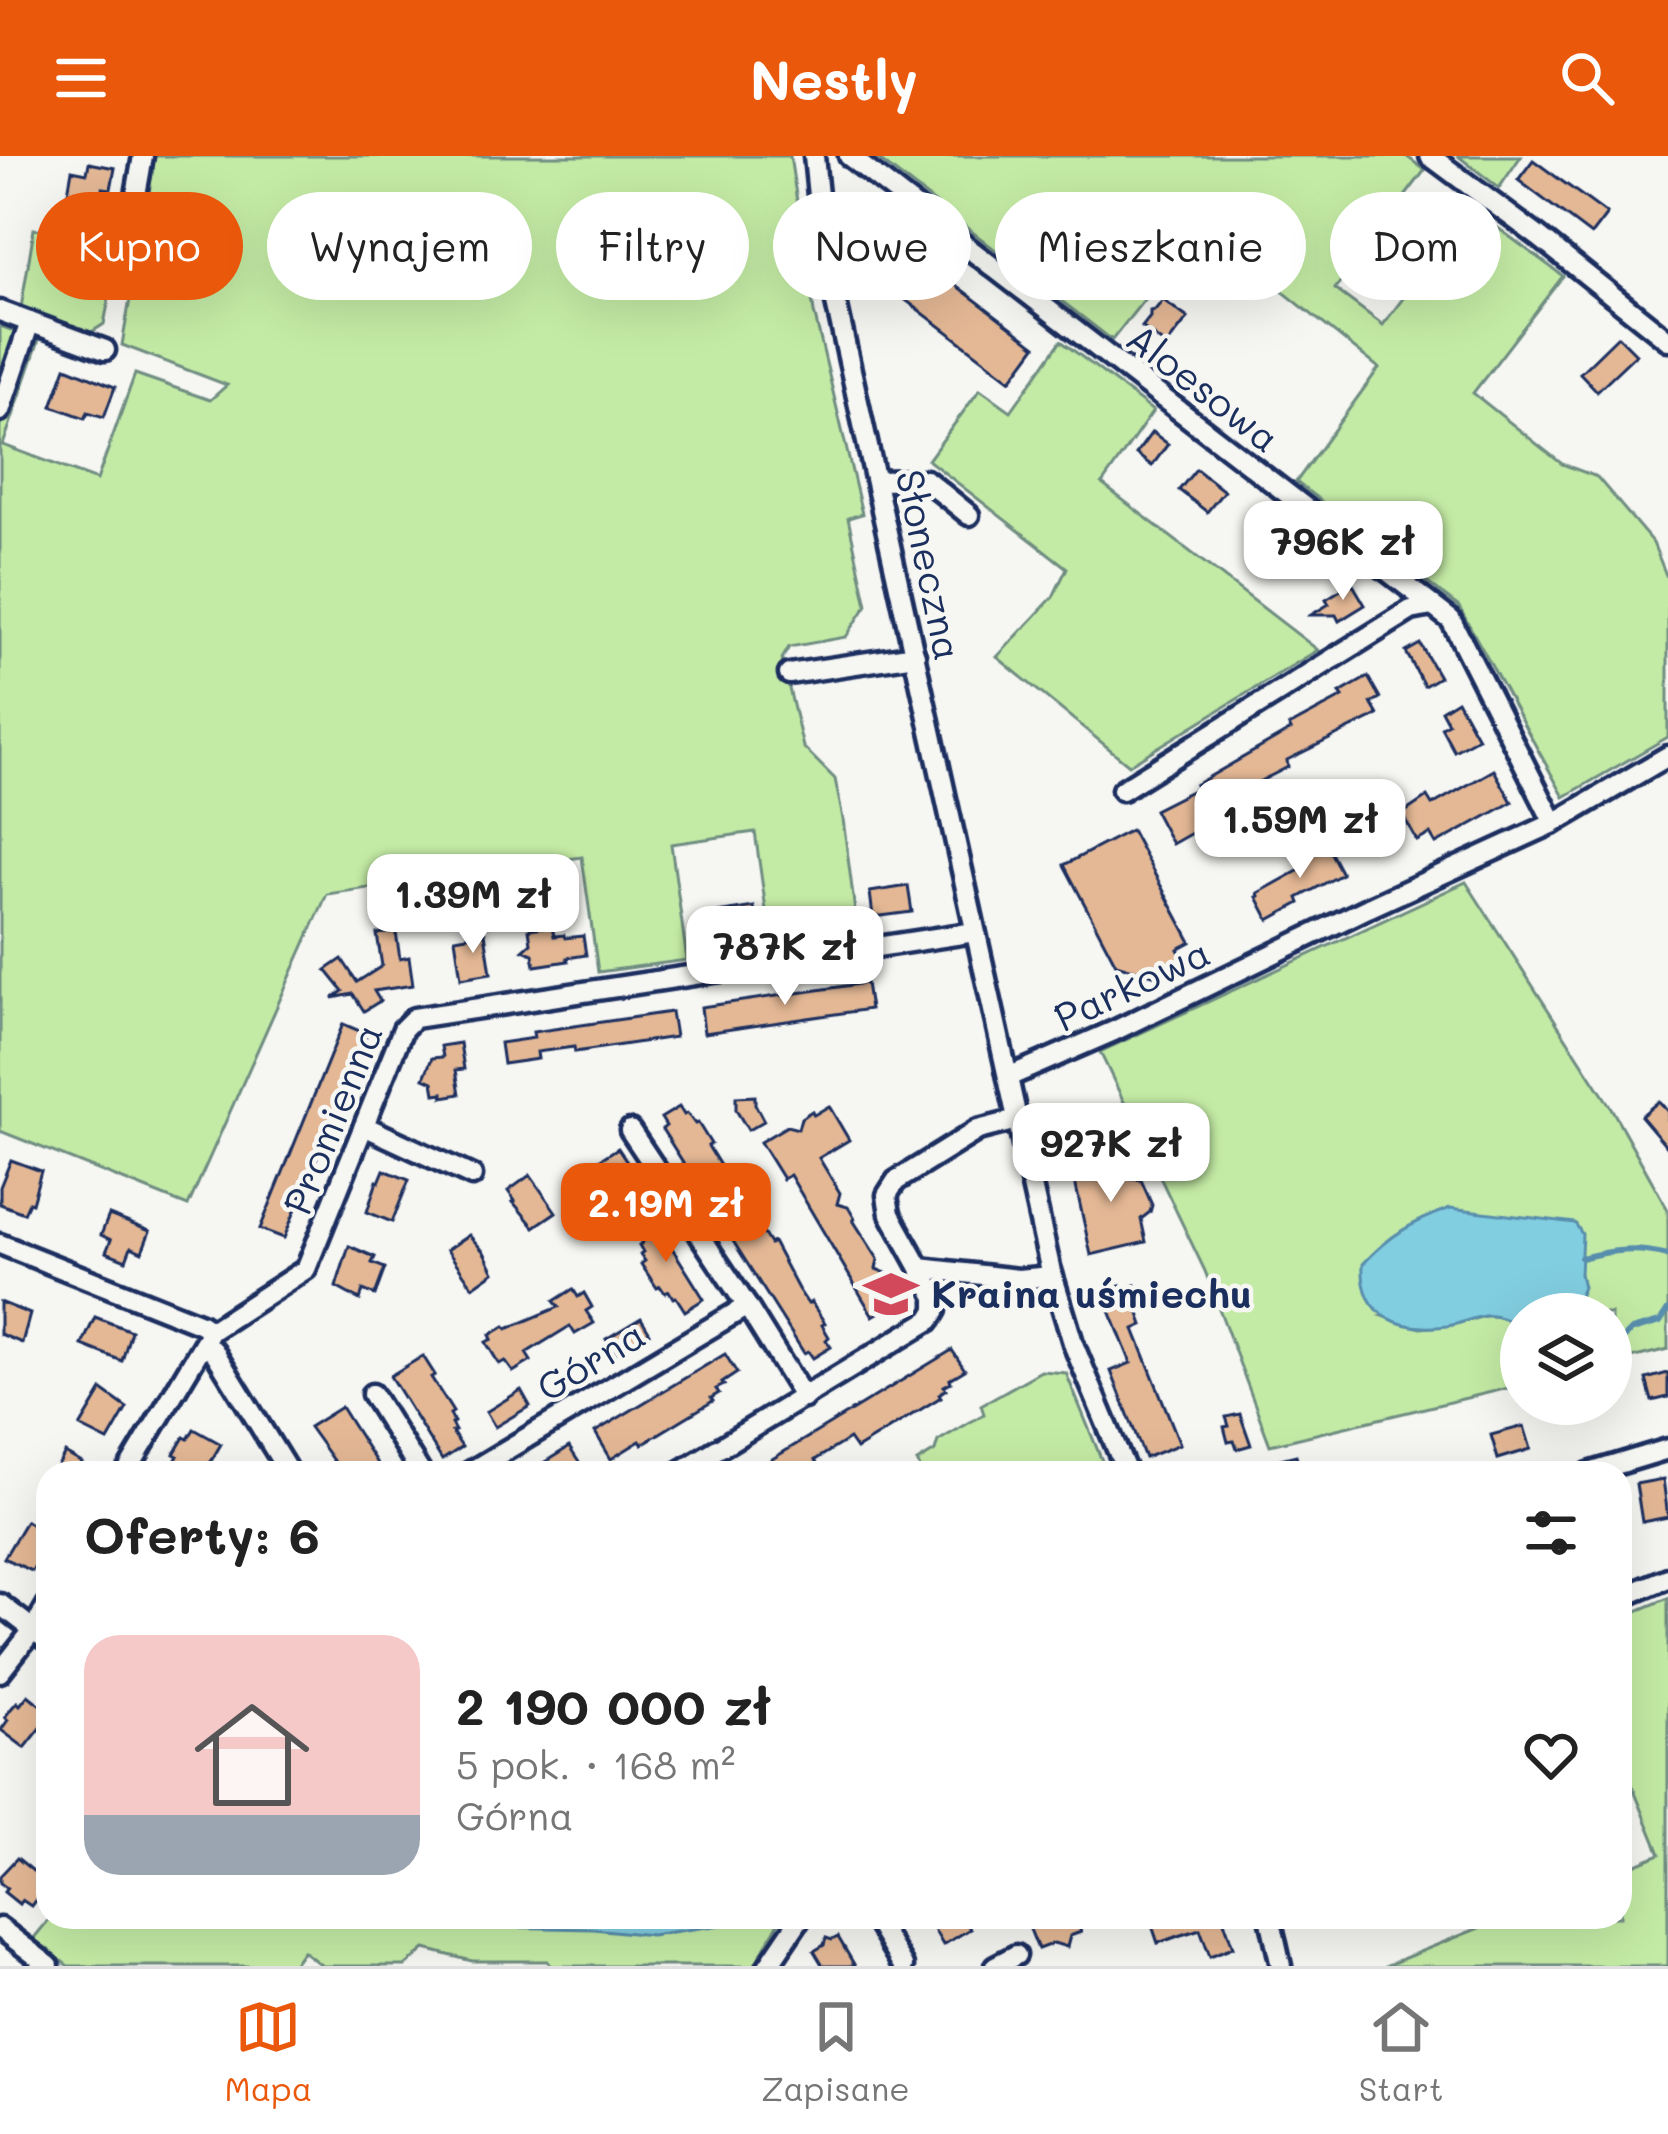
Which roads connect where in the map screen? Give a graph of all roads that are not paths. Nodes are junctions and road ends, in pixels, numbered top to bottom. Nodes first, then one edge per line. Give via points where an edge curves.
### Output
1 (143, 156) edge
2 (814, 156) edge
3 (849, 156) edge
4 (1430, 156) edge
5 (137, 192) edge
6 (0, 311) edge
7 (30, 322) junction
8 (1668, 340) edge
9 (104, 350) dead end
10 (0, 411) edge
11 (877, 481) junction
12 (969, 515) dead end
13 (1432, 606) junction
14 (915, 655) junction
15 (789, 674) dead end
16 (1668, 756) edge
17 (1122, 790) dead end
18 (1554, 823) junction
19 (975, 932) junction
20 (1008, 1077) junction
21 (1017, 1120) junction
22 (364, 1126) junction
23 (630, 1130) dead end
24 (472, 1175) dead end
25 (0, 1244) edge
26 (920, 1268) junction
27 (1052, 1276) junction
28 (747, 1306) junction
29 (207, 1338) junction
30 (372, 1394) dead end
31 (804, 1398) junction
32 (1668, 1449) edge
33 (133, 1461) edge
34 (282, 1461) edge
35 (414, 1461) edge
36 (489, 1461) edge
37 (698, 1461) edge
38 (1121, 1461) edge
39 (1628, 1461) edge
40 (1668, 1578) edge
41 (1632, 1593) edge
42 (0, 1604) edge
43 (36, 1632) edge
44 (36, 1639) edge
45 (0, 1672) edge
46 (0, 1928) edge
47 (793, 1929) edge
48 (881, 1929) edge
49 (1273, 1929) edge
50 (1016, 1955) dead end
51 (49, 1966) edge
52 (768, 1966) edge
53 (903, 1966) edge
54 (994, 1966) edge
55 (1281, 1966) edge

1 - 5 street
2 - 11 street, Słoneczna via 826,254
3 - 13 street, Aloesowa
4 - 8 street
6 - 7 street
7 - 9 street
7 - 10 street
11 - 12 street via 926,479
11 - 14 street, Słoneczna
13 - 17 street via 1411,610
13 - 18 street, Aloesowa via 1451,620
14 - 15 street
14 - 19 street, Słoneczna
16 - 18 street, Parkowa
18 - 20 street, Parkowa
19 - 20 street, Słoneczna
19 - 22 street, Promienna via 414,1018
20 - 21 street
21 - 26 street via 978,1130 890,1187 890,1214
21 - 27 street
22 - 24 street
22 - 29 street, Promienna via 306,1269
23 - 28 street
25 - 29 street via 201,1324
26 - 27 street
26 - 31 street via 936,1297 932,1318
27 - 38 street
28 - 31 street
28 - 36 street, Górna
29 - 33 street, Promienna
29 - 34 street
30 - 35 street
31 - 37 street
32 - 39 street
40 - 41 street
42 - 43 street
44 - 45 street
46 - 51 street
47 - 52 street
48 - 53 street
49 - 55 street
50 - 54 street

